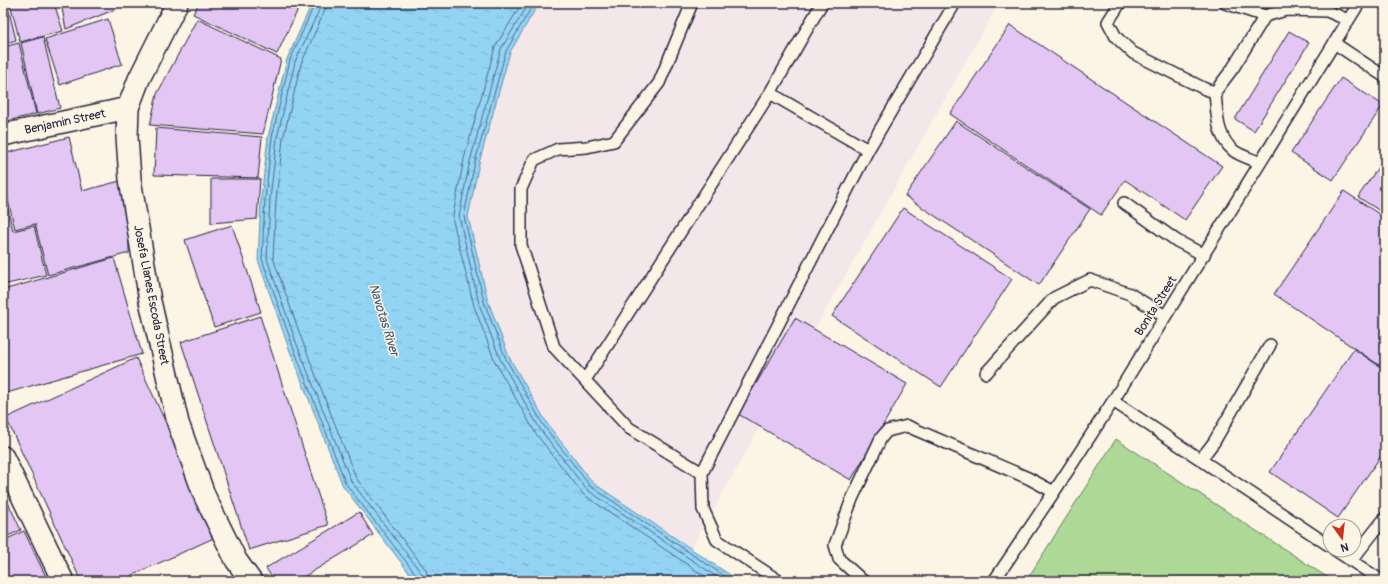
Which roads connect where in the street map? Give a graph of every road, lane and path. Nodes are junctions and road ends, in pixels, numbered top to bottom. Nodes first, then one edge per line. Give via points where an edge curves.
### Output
1 (177, 3) edge
2 (692, 3) edge
3 (822, 3) edge
4 (955, 3) edge
5 (1120, 3) edge
6 (1225, 3) edge
7 (1359, 3) edge
8 (1265, 16) junction
9 (1348, 20) junction
10 (1334, 44) junction
11 (1385, 77) edge
12 (1215, 92) junction
13 (770, 93) junction
14 (128, 108) junction
15 (3, 135) edge
16 (868, 150) junction
17 (1260, 163) junction
18 (1124, 203) dead end
19 (1204, 255) junction
20 (1165, 316) junction
21 (1270, 345) dead end
22 (986, 373) dead end
23 (585, 380) junction
24 (1113, 401) junction
25 (3, 457) edge
26 (1201, 459) junction
27 (702, 473) junction
28 (1054, 492) junction
29 (1385, 518) edge
30 (1322, 541) edge
31 (1347, 558) edge
32 (1351, 561) junction
33 (63, 581) edge
34 (251, 581) edge
35 (779, 581) edge
36 (863, 581) edge
37 (994, 581) edge
38 (1382, 581) edge

1 - 14 street, Josefa Llanes Escoda Street via 139,78
2 - 23 lane via 659,83 614,141 558,150 534,160 520,188 521,245 554,347
3 - 13 lane
4 - 16 lane
5 - 12 lane via 1108,22 1116,37 1133,53
6 - 8 lane
7 - 9 lane, Bonita Street
8 - 9 lane via 1286,10 1327,11
8 - 12 lane
9 - 10 lane, Bonita Street
10 - 11 lane
10 - 17 lane, Bonita Street
12 - 17 lane via 1221,135 1234,151
13 - 16 lane
13 - 23 lane
14 - 15 street, Benjamin Street
14 - 34 street, Josefa Llanes Escoda Street via 127,137 131,186 150,301 178,423 205,497 236,560
16 - 27 lane
17 - 19 lane, Bonita Street
18 - 19 lane via 1177,241
19 - 20 lane, Bonita Street
20 - 22 lane via 1130,294 1090,280 1054,298
20 - 24 lane, Bonita Street
21 - 26 lane via 1214,442
23 - 27 lane via 629,428
24 - 26 lane
24 - 28 lane, Bonita Street
25 - 33 street
26 - 30 lane
27 - 35 lane via 703,509 717,540
28 - 36 lane via 1028,478 907,426 887,431 881,438 852,499 835,546 839,559
28 - 37 lane, Bonita Street
29 - 32 lane
31 - 32 lane
32 - 38 lane

